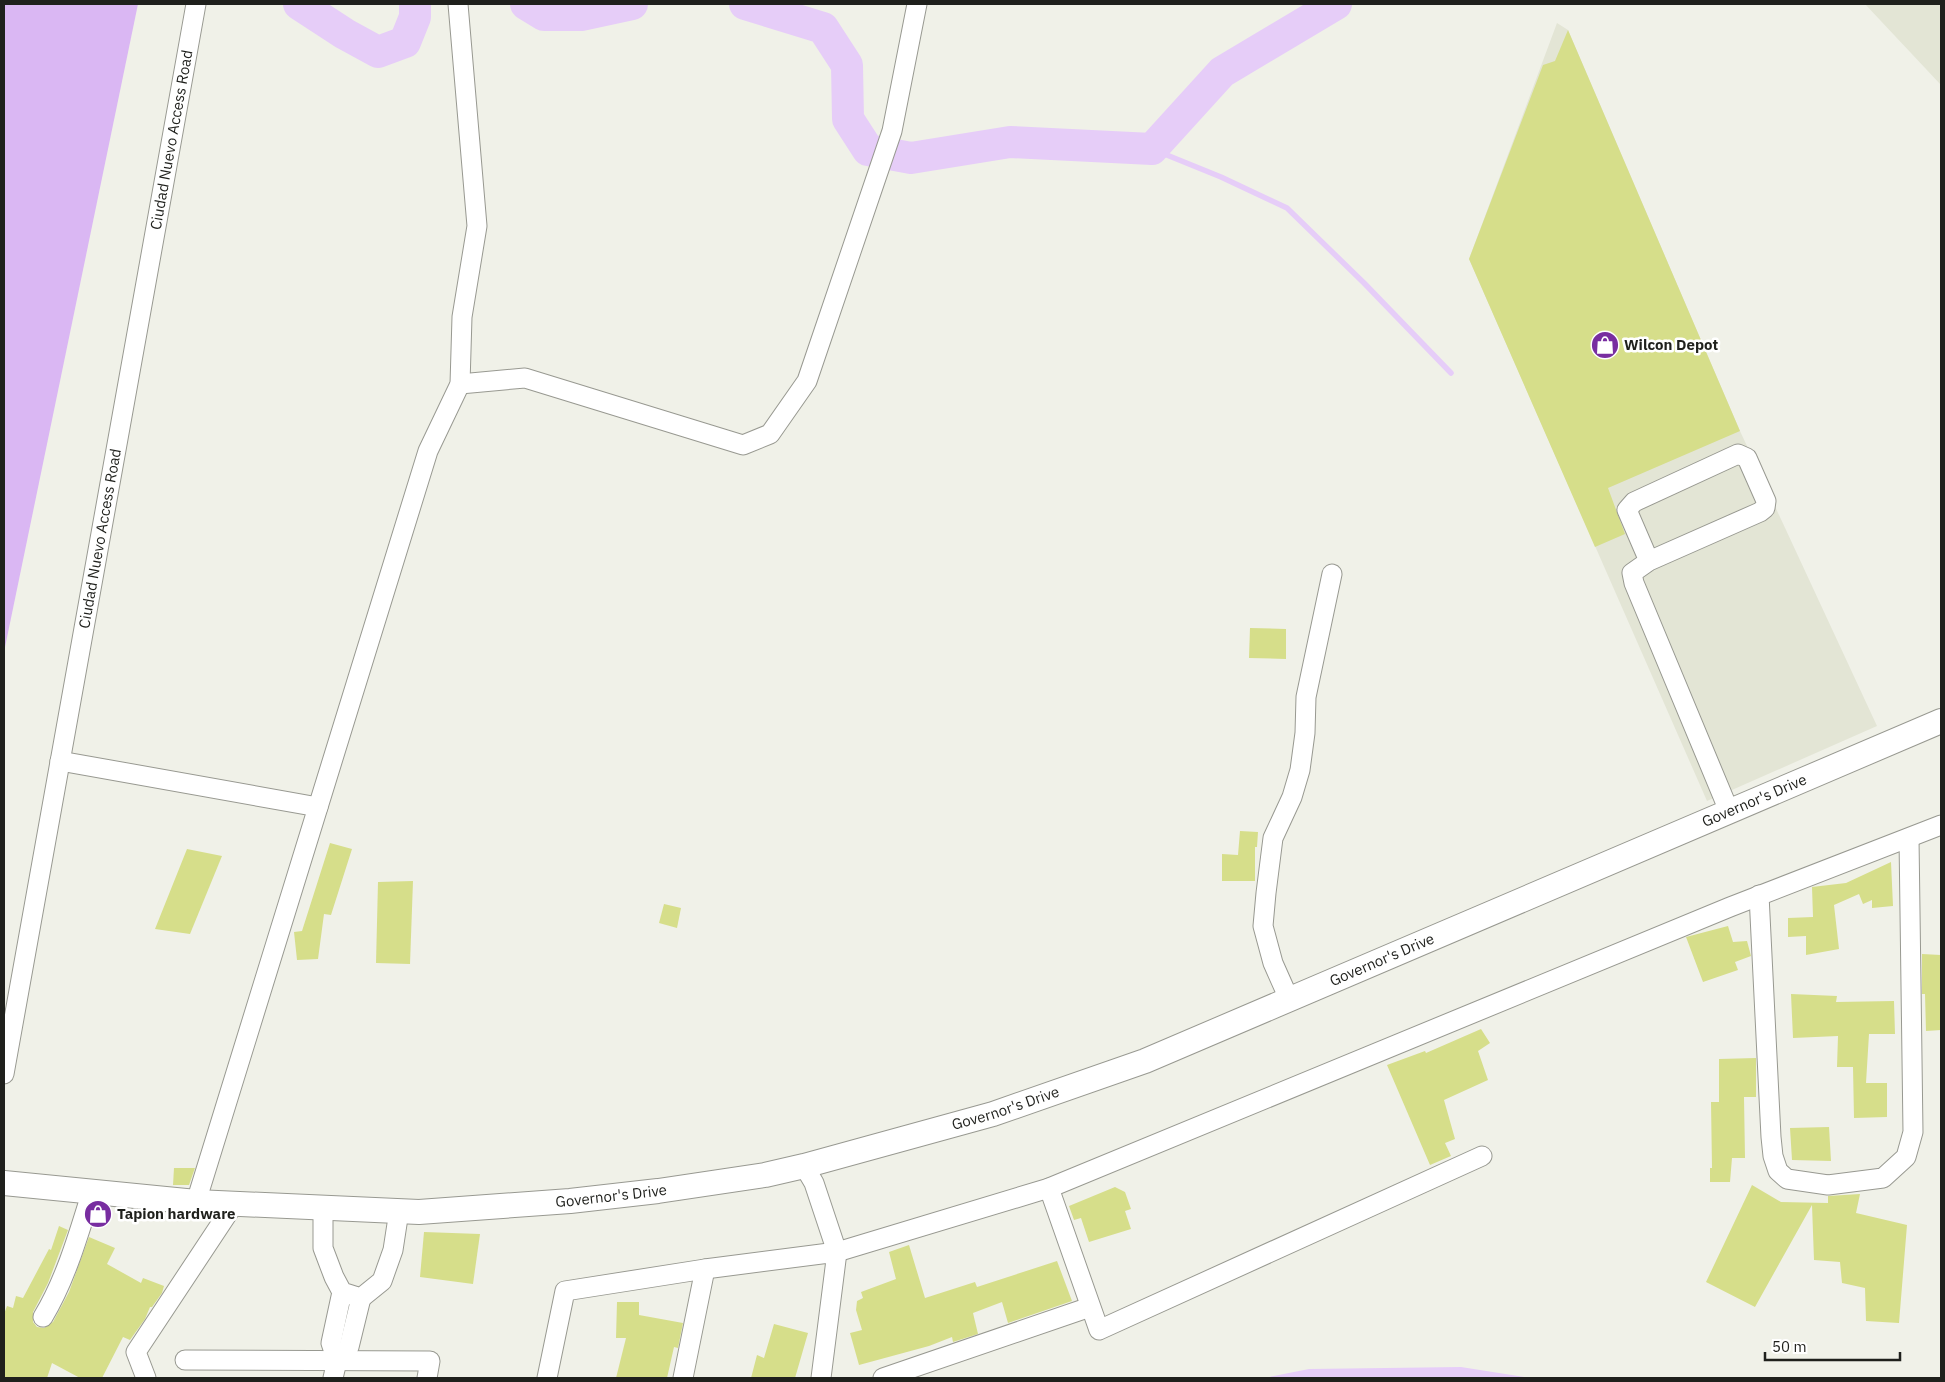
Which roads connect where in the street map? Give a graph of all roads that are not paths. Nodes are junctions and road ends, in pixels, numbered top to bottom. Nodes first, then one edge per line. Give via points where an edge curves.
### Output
1 (196, 4) edge
2 (458, 4) edge
3 (916, 4) edge
4 (460, 384) junction
5 (1649, 561) junction
6 (1332, 574) dead end
7 (1941, 721) edge
8 (60, 761) junction
9 (318, 807) junction
10 (1729, 811) junction
11 (1941, 825) edge
12 (1909, 838) junction
13 (1759, 895) junction
14 (1289, 999) junction
15 (4, 1074) edge
16 (1482, 1156) dead end
17 (804, 1166) junction
18 (4, 1183) edge
19 (1049, 1188) junction
20 (92, 1191) junction
21 (196, 1202) junction
22 (234, 1204) junction
23 (323, 1208) junction
24 (399, 1211) junction
25 (837, 1252) junction
26 (706, 1269) junction
27 (342, 1292) junction
28 (361, 1298) junction
29 (1090, 1307) junction
30 (42, 1317) dead end
31 (185, 1360) dead end
32 (335, 1370) edge
33 (146, 1378) edge
34 (427, 1378) edge
35 (547, 1378) edge
36 (683, 1378) edge
37 (820, 1378) edge
38 (884, 1378) edge

1 - 8 street, Ciudad Nuevo Access Road
2 - 4 street via 477,226 462,317
3 - 4 street via 892,131 878,173 807,381 770,434 743,445 525,378
4 - 9 street via 428,451
5 - 5 street via 1765,508 1766,501 1748,458 1738,454 1629,506
5 - 10 street via 1632,573 1634,583
6 - 14 street via 1306,697 1300,770 1274,838 1266,893 1263,926
7 - 10 main road, Governor's Drive
8 - 9 street
8 - 15 street, Ciudad Nuevo Access Road
9 - 21 street
10 - 14 main road, Governor's Drive
11 - 12 street
12 - 13 street
12 - 13 street via 1913,1132 1906,1158 1882,1178 1828,1185 1787,1179 1778,1171 1771,1137
13 - 19 street
14 - 17 main road, Governor's Drive via 1145,1061 993,1114
16 - 29 street via 1099,1330
17 - 24 main road, Governor's Drive via 765,1175 570,1201
17 - 25 street via 814,1184
18 - 20 main road, Governor's Drive
19 - 25 street
19 - 29 street
20 - 21 main road, Governor's Drive
20 - 30 street via 62,1278
21 - 22 main road, Governor's Drive
22 - 23 main road, Governor's Drive
22 - 33 street via 136,1352
23 - 24 main road, Governor's Drive
23 - 27 street via 324,1248
24 - 28 street via 393,1250 382,1281
25 - 26 street
25 - 37 street
26 - 35 street via 565,1291
26 - 36 street
27 - 28 street
27 - 32 street via 331,1343
28 - 32 street via 349,1347
29 - 38 street
31 - 32 street
32 - 34 street via 430,1361

